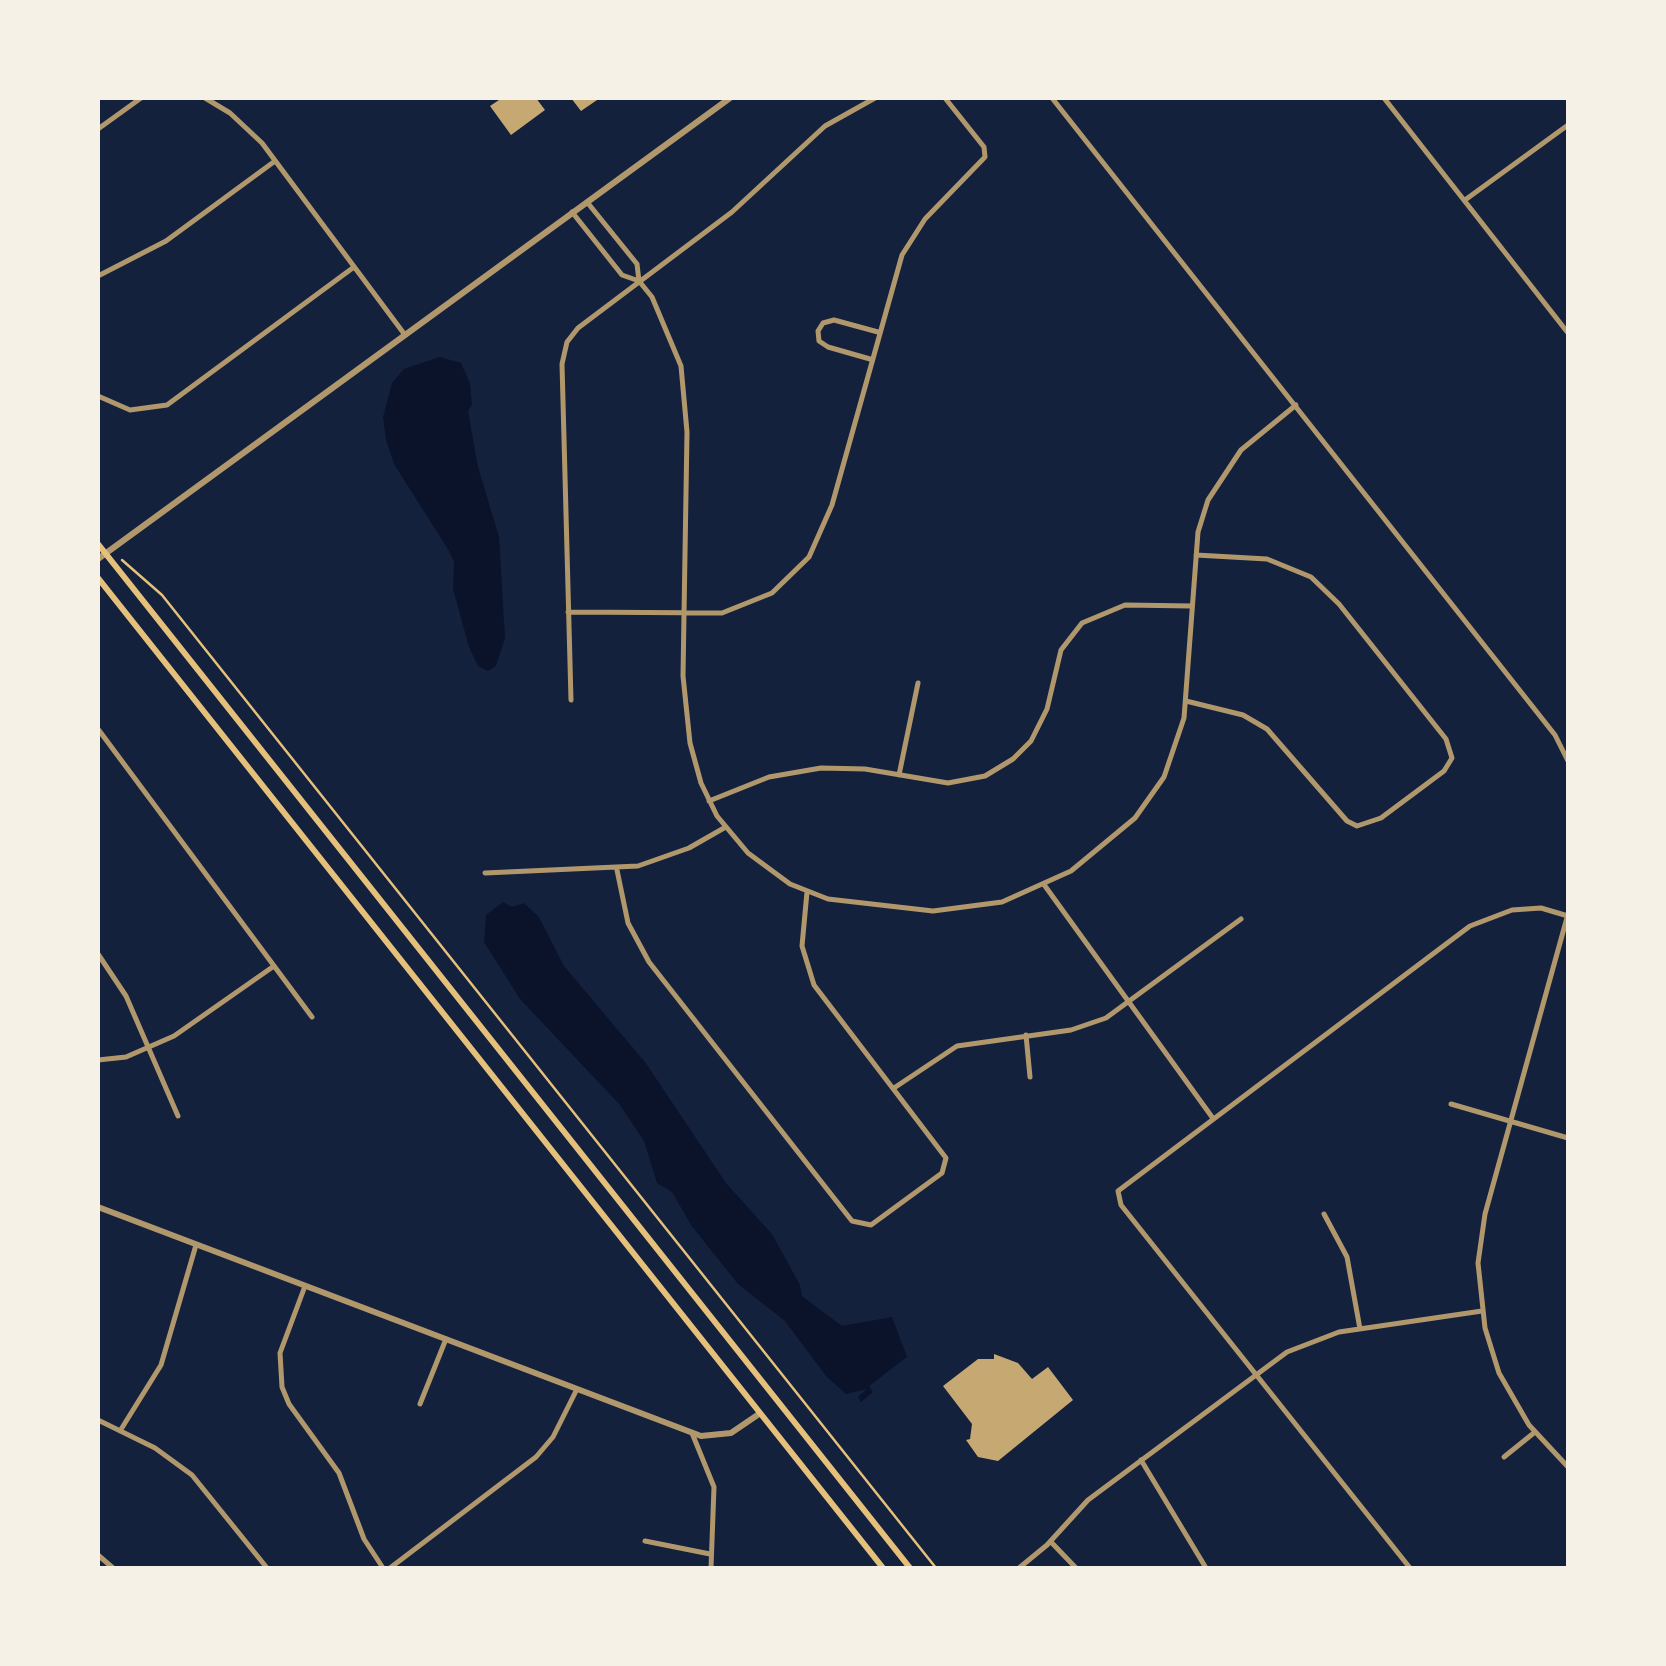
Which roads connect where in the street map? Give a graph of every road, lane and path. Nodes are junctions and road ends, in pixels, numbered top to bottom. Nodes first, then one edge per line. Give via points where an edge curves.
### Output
1 (142, 98) edge
2 (205, 98) edge
3 (730, 98) edge
4 (875, 98) edge
5 (945, 98) edge
6 (1052, 98) edge
7 (1384, 98) edge
8 (1568, 125) edge
9 (98, 129) edge
10 (276, 161) junction
11 (1466, 200) junction
12 (587, 202) junction
13 (572, 212) junction
14 (354, 268) junction
15 (98, 276) edge
16 (639, 281) junction
17 (878, 332) junction
18 (1568, 334) edge
19 (404, 335) junction
20 (870, 359) junction
21 (98, 396) edge
22 (1296, 405) junction
23 (98, 544) edge
24 (105, 554) junction
25 (1196, 554) junction
26 (98, 559) edge
27 (122, 560) dead end
28 (98, 578) edge
29 (1192, 606) junction
30 (568, 612) junction
31 (683, 614) junction
32 (918, 683) dead end
33 (571, 700) dead end
34 (1186, 701) junction
35 (98, 730) edge
36 (1568, 761) edge
37 (899, 775) junction
38 (709, 800) junction
39 (724, 828) junction
40 (617, 870) junction
41 (485, 873) dead end
42 (1044, 886) junction
43 (807, 892) junction
44 (1568, 915) edge
45 (1242, 919) dead end
46 (98, 954) edge
47 (274, 966) junction
48 (1128, 1004) junction
49 (312, 1017) dead end
50 (1026, 1035) junction
51 (149, 1048) junction
52 (98, 1060) edge
53 (1030, 1077) dead end
54 (894, 1088) junction
55 (1451, 1104) dead end
56 (178, 1116) dead end
57 (1212, 1117) junction
58 (1511, 1121) junction
59 (1568, 1138) edge
60 (98, 1207) edge
61 (1324, 1214) dead end
62 (196, 1245) junction
63 (305, 1286) junction
64 (1482, 1311) junction
65 (1360, 1329) junction
66 (446, 1339) junction
67 (1256, 1373) junction
68 (577, 1389) junction
69 (420, 1404) dead end
70 (759, 1414) junction
71 (98, 1420) edge
72 (120, 1431) junction
73 (1534, 1432) junction
74 (692, 1433) junction
75 (1504, 1457) dead end
76 (1141, 1460) junction
77 (1568, 1467) edge
78 (645, 1541) dead end
79 (1051, 1542) junction
80 (712, 1554) junction
81 (98, 1555) edge
82 (113, 1568) edge
83 (266, 1568) edge
84 (386, 1568) edge
85 (711, 1568) edge
86 (882, 1568) edge
87 (910, 1568) edge
88 (936, 1568) edge
89 (1018, 1568) edge
90 (1076, 1568) edge
91 (1206, 1568) edge
92 (1410, 1568) edge

1 - 9 street
2 - 10 street via 250,130
3 - 12 street
4 - 16 street via 824,126 732,212
5 - 17 street via 984,147 985,158 907,246
6 - 22 street
7 - 11 street
8 - 11 street
10 - 14 street
10 - 15 street via 166,241
11 - 18 street
12 - 13 street
12 - 16 street via 637,264
13 - 16 street via 622,275
13 - 19 street
14 - 19 street
14 - 21 street via 167,405 130,410
16 - 30 street via 578,328 563,355
16 - 31 street via 669,330 686,400
17 - 20 street
17 - 20 street via 834,320 818,331 828,347
19 - 24 street
20 - 31 street via 832,505 809,558 786,583 752,604
22 - 25 street via 1224,472 1200,521
22 - 36 street via 1555,735
23 - 24 main road
24 - 26 street
24 - 87 main road
25 - 29 street
25 - 34 street via 1279,562 1323,586 1446,740 1451,760 1381,818 1356,826 1267,729 1243,715
27 - 88 path via 162,595
28 - 70 main road
29 - 34 street
29 - 37 street via 1125,605 1082,623 1056,661 1042,724 1001,768 960,782
30 - 31 street
30 - 33 street
31 - 38 street via 686,720
32 - 37 street
34 - 42 street via 1173,758 1144,808 1104,847
35 - 47 street
37 - 38 street via 796,771
38 - 39 street
39 - 40 street via 673,856
39 - 43 street via 765,868
40 - 41 street
40 - 54 street via 628,923 649,962 862,1226 946,1167 943,1151
42 - 43 street via 984,906 932,911
42 - 48 street
43 - 54 street via 802,946 810,974
44 - 57 street via 1512,910 1470,926
44 - 58 street
45 - 48 street
46 - 51 street
47 - 49 street
47 - 51 street via 204,1018
48 - 50 street via 1086,1026
48 - 57 street
50 - 53 street
50 - 54 street via 957,1046
51 - 52 street
51 - 56 street
55 - 58 street
57 - 67 street via 1122,1184 1118,1198
58 - 59 street
58 - 64 street via 1480,1237
60 - 62 street
61 - 65 street via 1346,1257
62 - 63 street
62 - 72 street via 161,1365
63 - 66 street
63 - 84 street via 280,1354 284,1395 339,1473 364,1538
64 - 65 street
64 - 73 street via 1499,1374
65 - 67 street via 1300,1345
66 - 68 street
66 - 69 street
67 - 76 street
67 - 92 street
68 - 74 street
68 - 84 street via 536,1457
70 - 74 street via 724,1436
70 - 86 main road
71 - 72 street
72 - 83 street via 192,1475
73 - 75 street
73 - 77 street
74 - 80 street via 714,1487
76 - 79 street via 1088,1500
76 - 91 street
78 - 80 street
79 - 89 street
79 - 90 street
80 - 85 street
81 - 82 street

